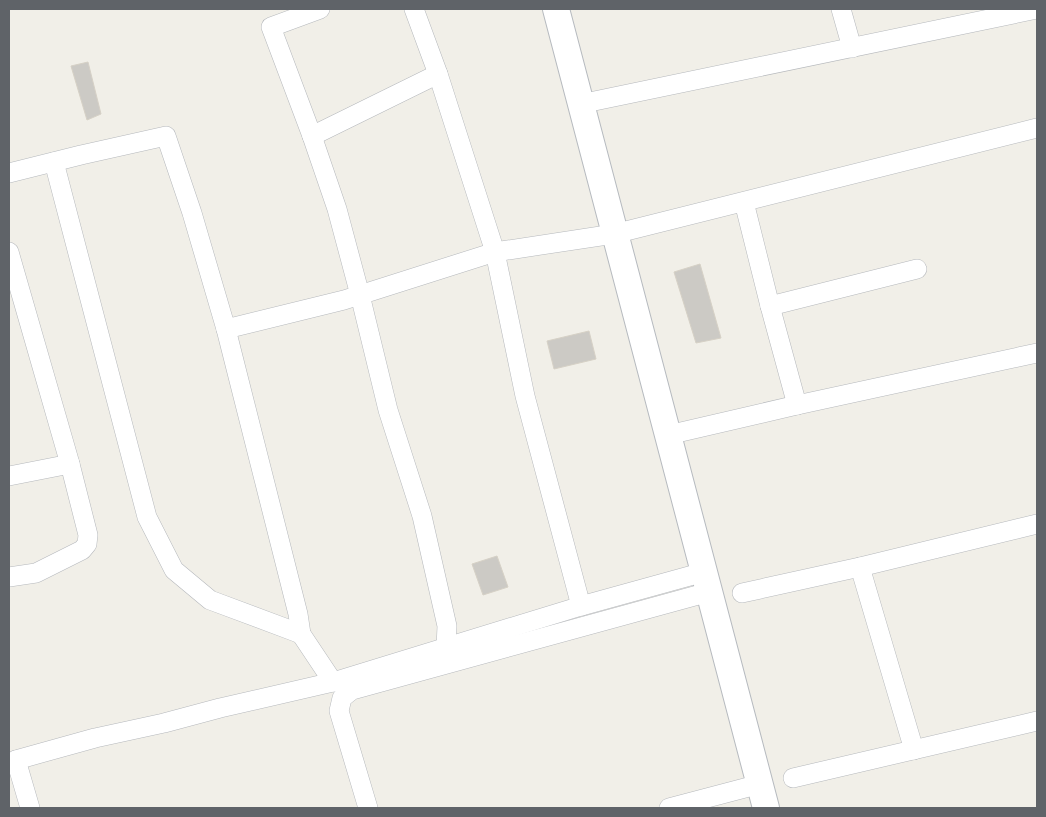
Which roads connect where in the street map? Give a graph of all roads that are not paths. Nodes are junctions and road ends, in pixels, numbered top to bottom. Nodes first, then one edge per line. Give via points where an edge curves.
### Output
1 (320, 9) edge
2 (414, 9) edge
3 (556, 9) edge
4 (842, 9) edge
5 (1037, 10) edge
6 (852, 48) junction
7 (438, 74) junction
8 (580, 104) junction
9 (1037, 128) edge
10 (312, 136) junction
11 (54, 162) junction
12 (9, 173) edge
13 (744, 202) junction
14 (614, 234) junction
15 (9, 252) edge
16 (495, 252) junction
17 (917, 269) dead end
18 (360, 294) junction
19 (770, 306) junction
20 (226, 329) junction
21 (1037, 353) edge
22 (796, 404) junction
23 (668, 435) junction
24 (70, 464) junction
25 (9, 476) edge
26 (1037, 524) edge
27 (860, 567) junction
28 (9, 577) edge
29 (706, 582) junction
30 (742, 593) dead end
31 (580, 606) junction
32 (301, 634) junction
33 (446, 647) junction
34 (333, 682) junction
35 (1037, 721) edge
36 (914, 750) junction
37 (12, 762) edge
38 (793, 778) dead end
39 (763, 796) edge
40 (30, 808) edge
41 (368, 808) edge
42 (669, 808) edge

1 - 10 street via 271,27
2 - 7 street
3 - 8 street
4 - 6 street
5 - 6 street
6 - 8 street
7 - 10 street
7 - 16 street
8 - 14 street
9 - 13 street
10 - 18 street via 337,209
11 - 12 street
11 - 20 street via 166,136
11 - 32 street via 147,517 174,570 210,600
13 - 14 street
13 - 19 street
14 - 16 street
14 - 23 street
15 - 24 street
16 - 18 street
16 - 31 street via 525,396
17 - 19 street
18 - 20 street
18 - 33 street via 388,410 422,516 447,626
19 - 22 street
20 - 32 street
21 - 22 street
22 - 23 street
23 - 29 street
24 - 25 street
24 - 28 street via 88,535 86,544 82,550 36,573
26 - 27 street
27 - 30 street
27 - 36 street
29 - 31 street
29 - 39 street
29 - 41 street via 352,690 342,698 339,710
31 - 33 street
32 - 34 street
33 - 34 street
34 - 37 street via 95,738
35 - 36 street
36 - 38 street
37 - 40 street
39 - 42 street

